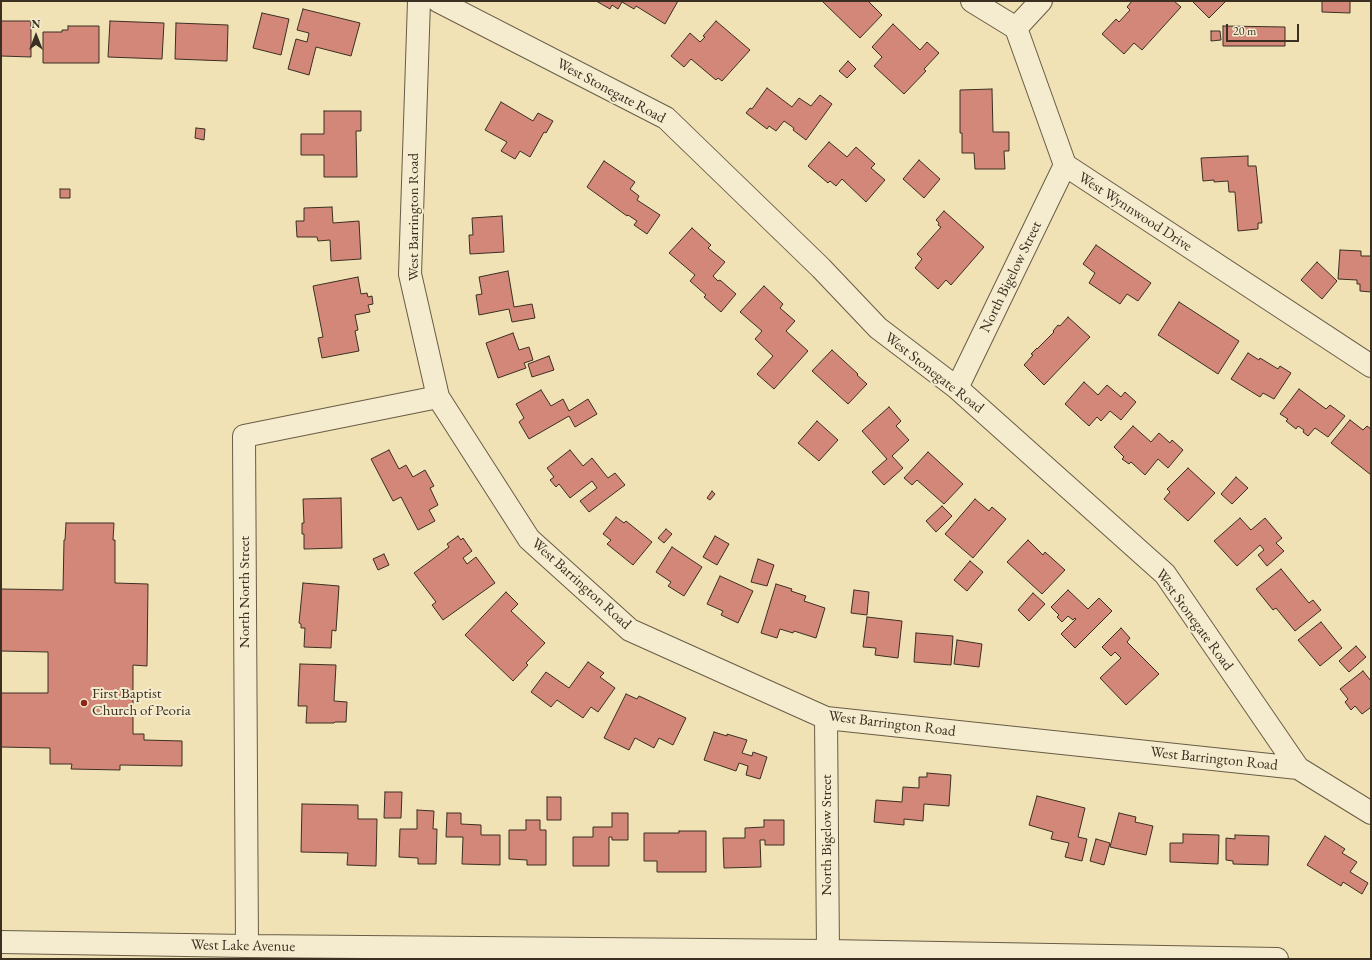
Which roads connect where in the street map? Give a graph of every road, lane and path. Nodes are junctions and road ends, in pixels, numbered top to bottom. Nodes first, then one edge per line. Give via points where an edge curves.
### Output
1 (419, 1) edge
2 (438, 1) edge
3 (972, 1) edge
4 (1040, 1) edge
5 (1016, 28) junction
6 (1065, 165) junction
7 (1371, 366) edge
8 (958, 388) junction
9 (438, 397) junction
10 (826, 718) junction
11 (1298, 768) junction
12 (1371, 813) edge
13 (1, 942) edge
14 (250, 950) edge
15 (828, 951) junction
16 (958, 957) edge
17 (1277, 959) edge

1 - 9 street, West Barrington Road via 410,274
2 - 8 street, West Stonegate Road via 666,118 821,268 878,328
3 - 5 street
4 - 5 street
5 - 6 street, West Wynnwood Drive
6 - 7 street, West Wynnwood Drive
6 - 8 street, North Bigelow Street
8 - 11 street, West Stonegate Road via 1165,574
9 - 10 street, West Barrington Road via 529,539 630,630
9 - 14 street, North North Street via 244,436
10 - 11 street, West Barrington Road
10 - 15 street, North Bigelow Street
11 - 12 street, West Stonegate Road
13 - 14 street, West Lake Avenue
14 - 15 street, West Lake Avenue
15 - 16 street, West Lake Avenue
16 - 17 street, West Lake Avenue

